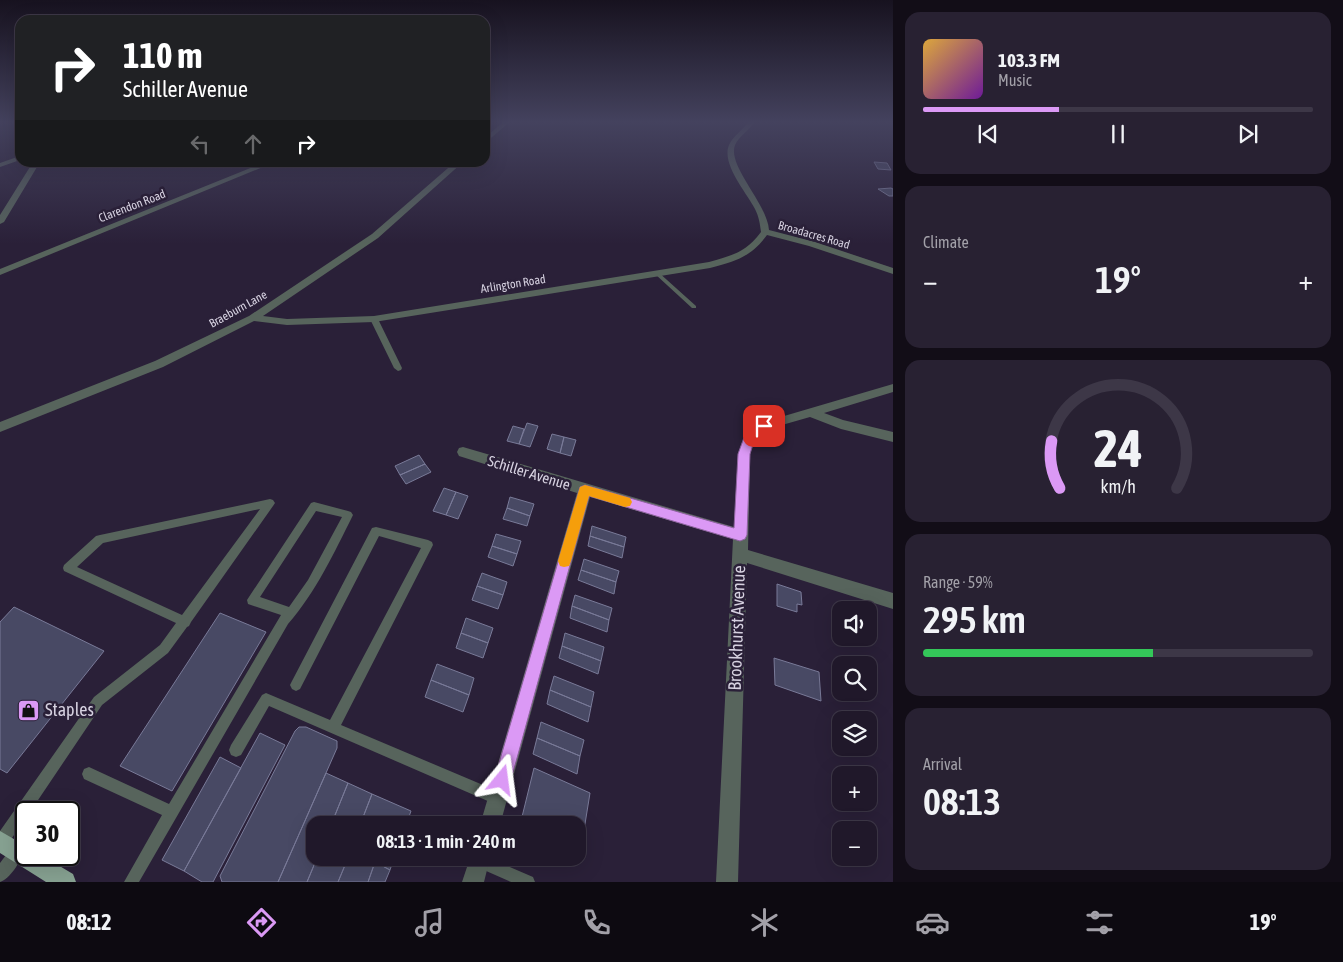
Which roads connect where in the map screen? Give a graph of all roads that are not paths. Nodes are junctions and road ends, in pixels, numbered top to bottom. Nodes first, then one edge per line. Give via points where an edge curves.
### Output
1 (732, 162) edge
2 (34, 167) edge
3 (260, 167) edge
4 (454, 167) edge
5 (0, 222) edge
6 (765, 232) junction
7 (893, 271) edge
8 (0, 272) edge
9 (657, 273) junction
10 (694, 307) dead end
11 (253, 318) junction
12 (374, 320) junction
13 (398, 368) dead end
14 (893, 388) edge
15 (810, 412) junction
16 (0, 427) edge
17 (893, 436) edge
18 (462, 452) dead end
19 (585, 490) junction
20 (740, 535) junction
21 (739, 554) junction
22 (893, 601) edge
23 (291, 614) junction
24 (185, 622) junction
25 (296, 685) dead end
26 (333, 728) junction
27 (236, 750) dead end
28 (88, 774) dead end
29 (497, 798) junction
30 (172, 812) junction
31 (492, 816) edge
32 (6, 845) edge
33 (477, 866) edge
34 (495, 866) edge
35 (0, 875) edge
36 (54, 879) edge
37 (131, 882) edge
38 (474, 882) edge
39 (528, 882) edge
40 (727, 882) edge

1 - 6 street, Broadacres Road via 763,217
2 - 5 street
3 - 8 street, Clarendon Road
4 - 11 street, Braeburn Lane via 375,236
6 - 7 street, Broadacres Road
6 - 9 street, Arlington Road via 753,248 734,258
9 - 10 lane
9 - 12 street, Arlington Road
11 - 12 street, Arlington Road via 288,322
11 - 16 street, Braeburn Lane via 159,364
12 - 13 lane
14 - 15 street, Brookhurst Avenue
15 - 17 street via 841,424
15 - 20 street, Brookhurst Avenue via 764,426 750,436 744,454
18 - 19 street, Schiller Avenue
19 - 20 street, Schiller Avenue
19 - 29 street
20 - 21 street, Brookhurst Avenue
21 - 22 street
21 - 40 street, Brookhurst Avenue
23 - 23 lane via 305,595 348,515 314,506 252,600
23 - 30 lane via 284,620
24 - 24 lane via 236,550 270,502 100,539 68,568
24 - 32 lane via 164,650 98,702
25 - 26 lane via 376,531 428,545
26 - 27 lane via 266,699
26 - 29 lane
28 - 30 lane
29 - 31 street
30 - 37 lane
32 - 35 lane
32 - 36 main road
33 - 38 street
34 - 39 lane

